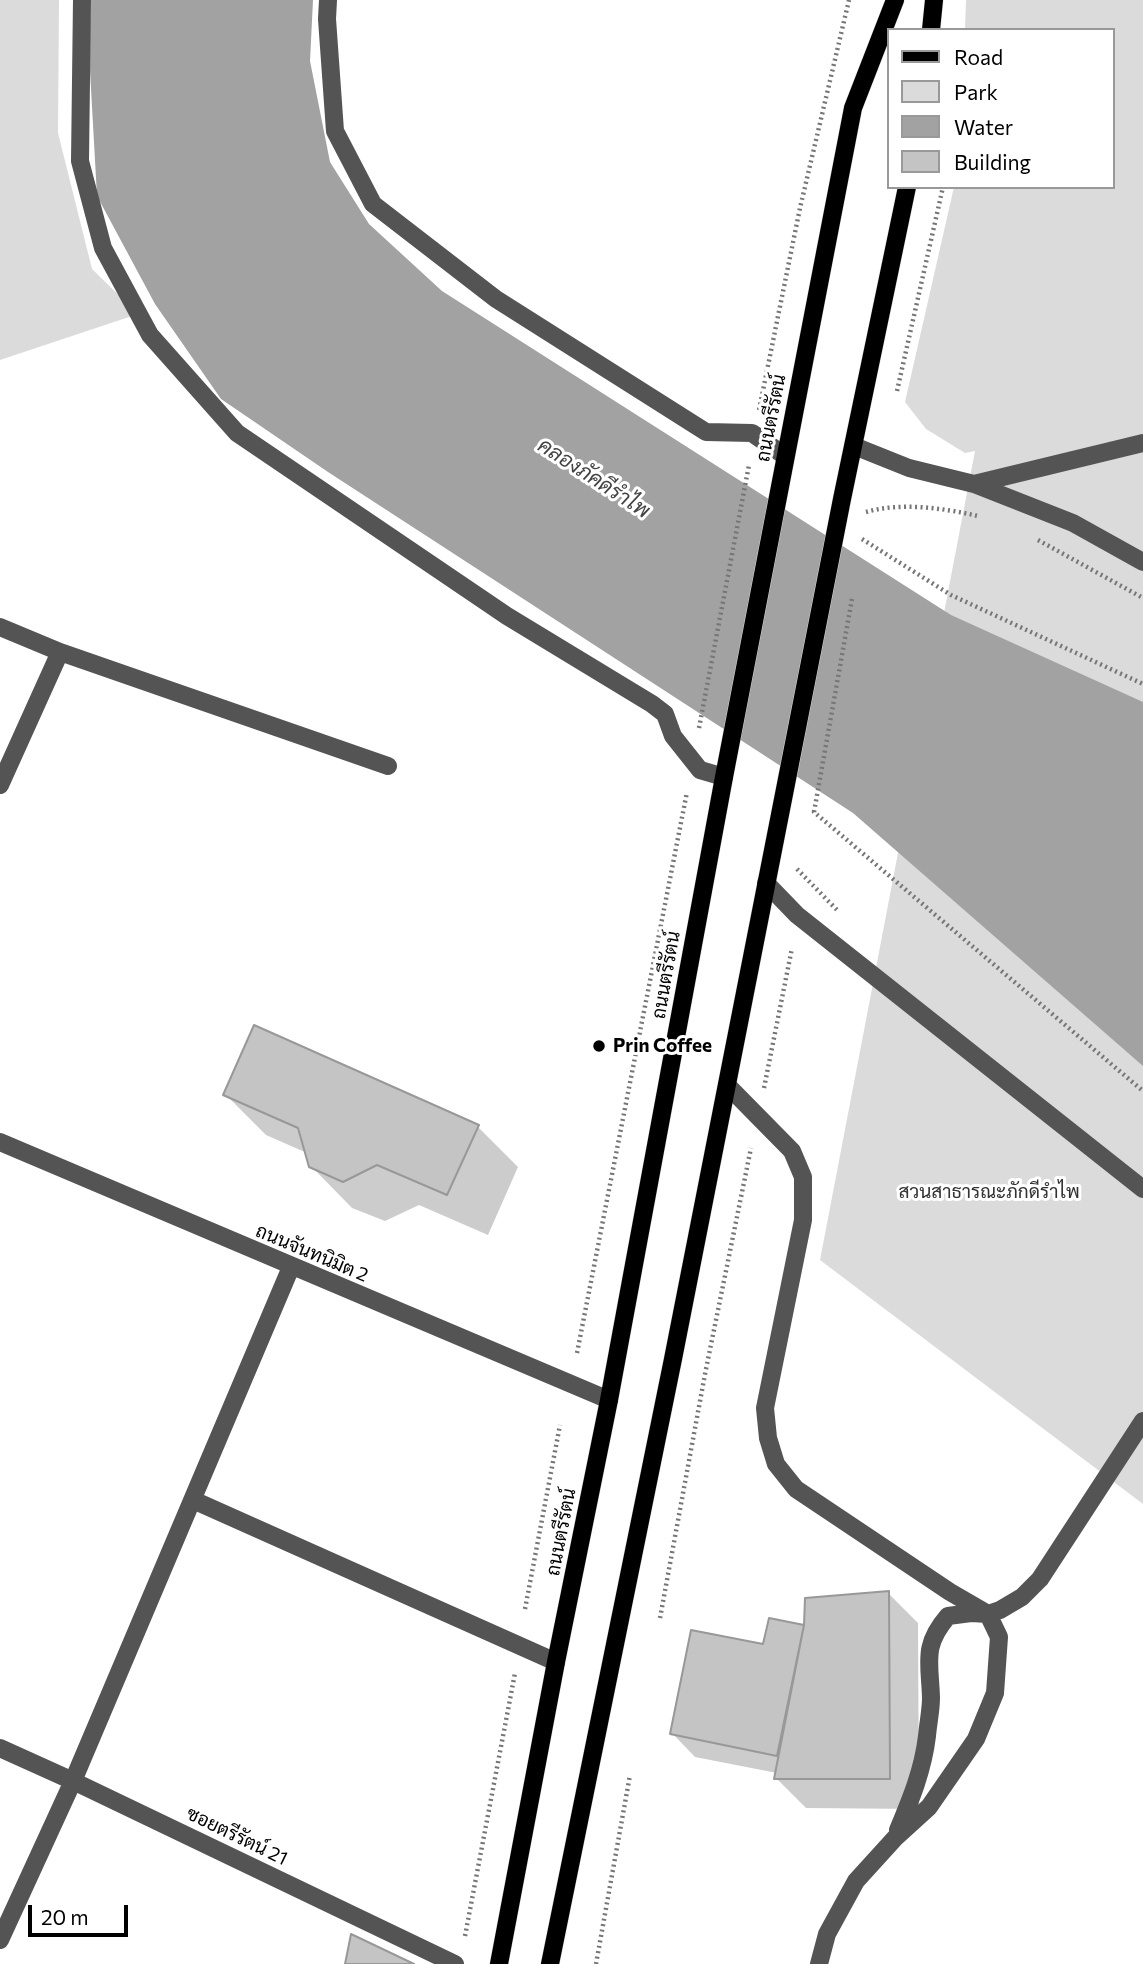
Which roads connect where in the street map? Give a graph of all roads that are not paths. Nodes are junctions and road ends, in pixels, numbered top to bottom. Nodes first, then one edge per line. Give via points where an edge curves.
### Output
1 (82, 0) edge
2 (328, 0) edge
3 (895, 0) edge
4 (934, 0) edge
5 (931, 28) edge
6 (907, 189) edge
7 (1143, 443) edge
8 (855, 446) junction
9 (785, 456) junction
10 (974, 484) junction
11 (1143, 562) edge
12 (0, 627) edge
13 (60, 652) junction
14 (388, 766) dead end
15 (724, 777) junction
16 (0, 785) edge
17 (766, 883) junction
18 (727, 1085) junction
19 (0, 1142) edge
20 (1143, 1189) edge
21 (291, 1267) junction
22 (609, 1400) junction
23 (1143, 1421) edge
24 (193, 1500) junction
25 (988, 1614) junction
26 (556, 1661) junction
27 (0, 1748) edge
28 (73, 1781) junction
29 (896, 1837) junction
30 (0, 1940) edge
31 (455, 1964) edge
32 (499, 1964) edge
33 (550, 1964) edge
34 (819, 1964) edge

1 - 15 street via 80,161 103,248 150,335 237,432 507,616 652,704 665,714 673,736 700,770
2 - 9 street via 335,131 373,204 496,299 706,432 752,433
3 - 9 main road, ถนนตรีรัตน์ via 853,108
4 - 5 main road
6 - 8 main road
7 - 10 street
8 - 10 street via 909,468
8 - 17 main road
9 - 15 main road, ถนนตรีรัตน์
10 - 11 street via 1073,523
12 - 13 street
13 - 14 street
13 - 16 street
15 - 22 main road, ถนนตรีรัตน์
17 - 18 main road
17 - 20 street via 797,915
18 - 25 street via 792,1151 803,1177 803,1220 765,1408 776,1464 796,1489
18 - 33 main road
19 - 21 street, ถนนจันทนิมิต 2
21 - 22 street, ถนนจันทนิมิต 2
21 - 24 street
22 - 26 main road, ถนนตรีรัตน์
23 - 25 street via 1040,1579 1022,1597
24 - 26 street
24 - 28 street
25 - 29 street via 999,1637 995,1693 981,1727 929,1807
25 - 29 street via 948,1616 935,1630 928,1651 926,1738 917,1785
26 - 32 main road, ถนนตรีรัตน์
27 - 28 street, ซอยตรีรัตน์ 21
28 - 30 street
28 - 31 street, ซอยตรีรัตน์ 21
29 - 34 street via 856,1881 827,1934

